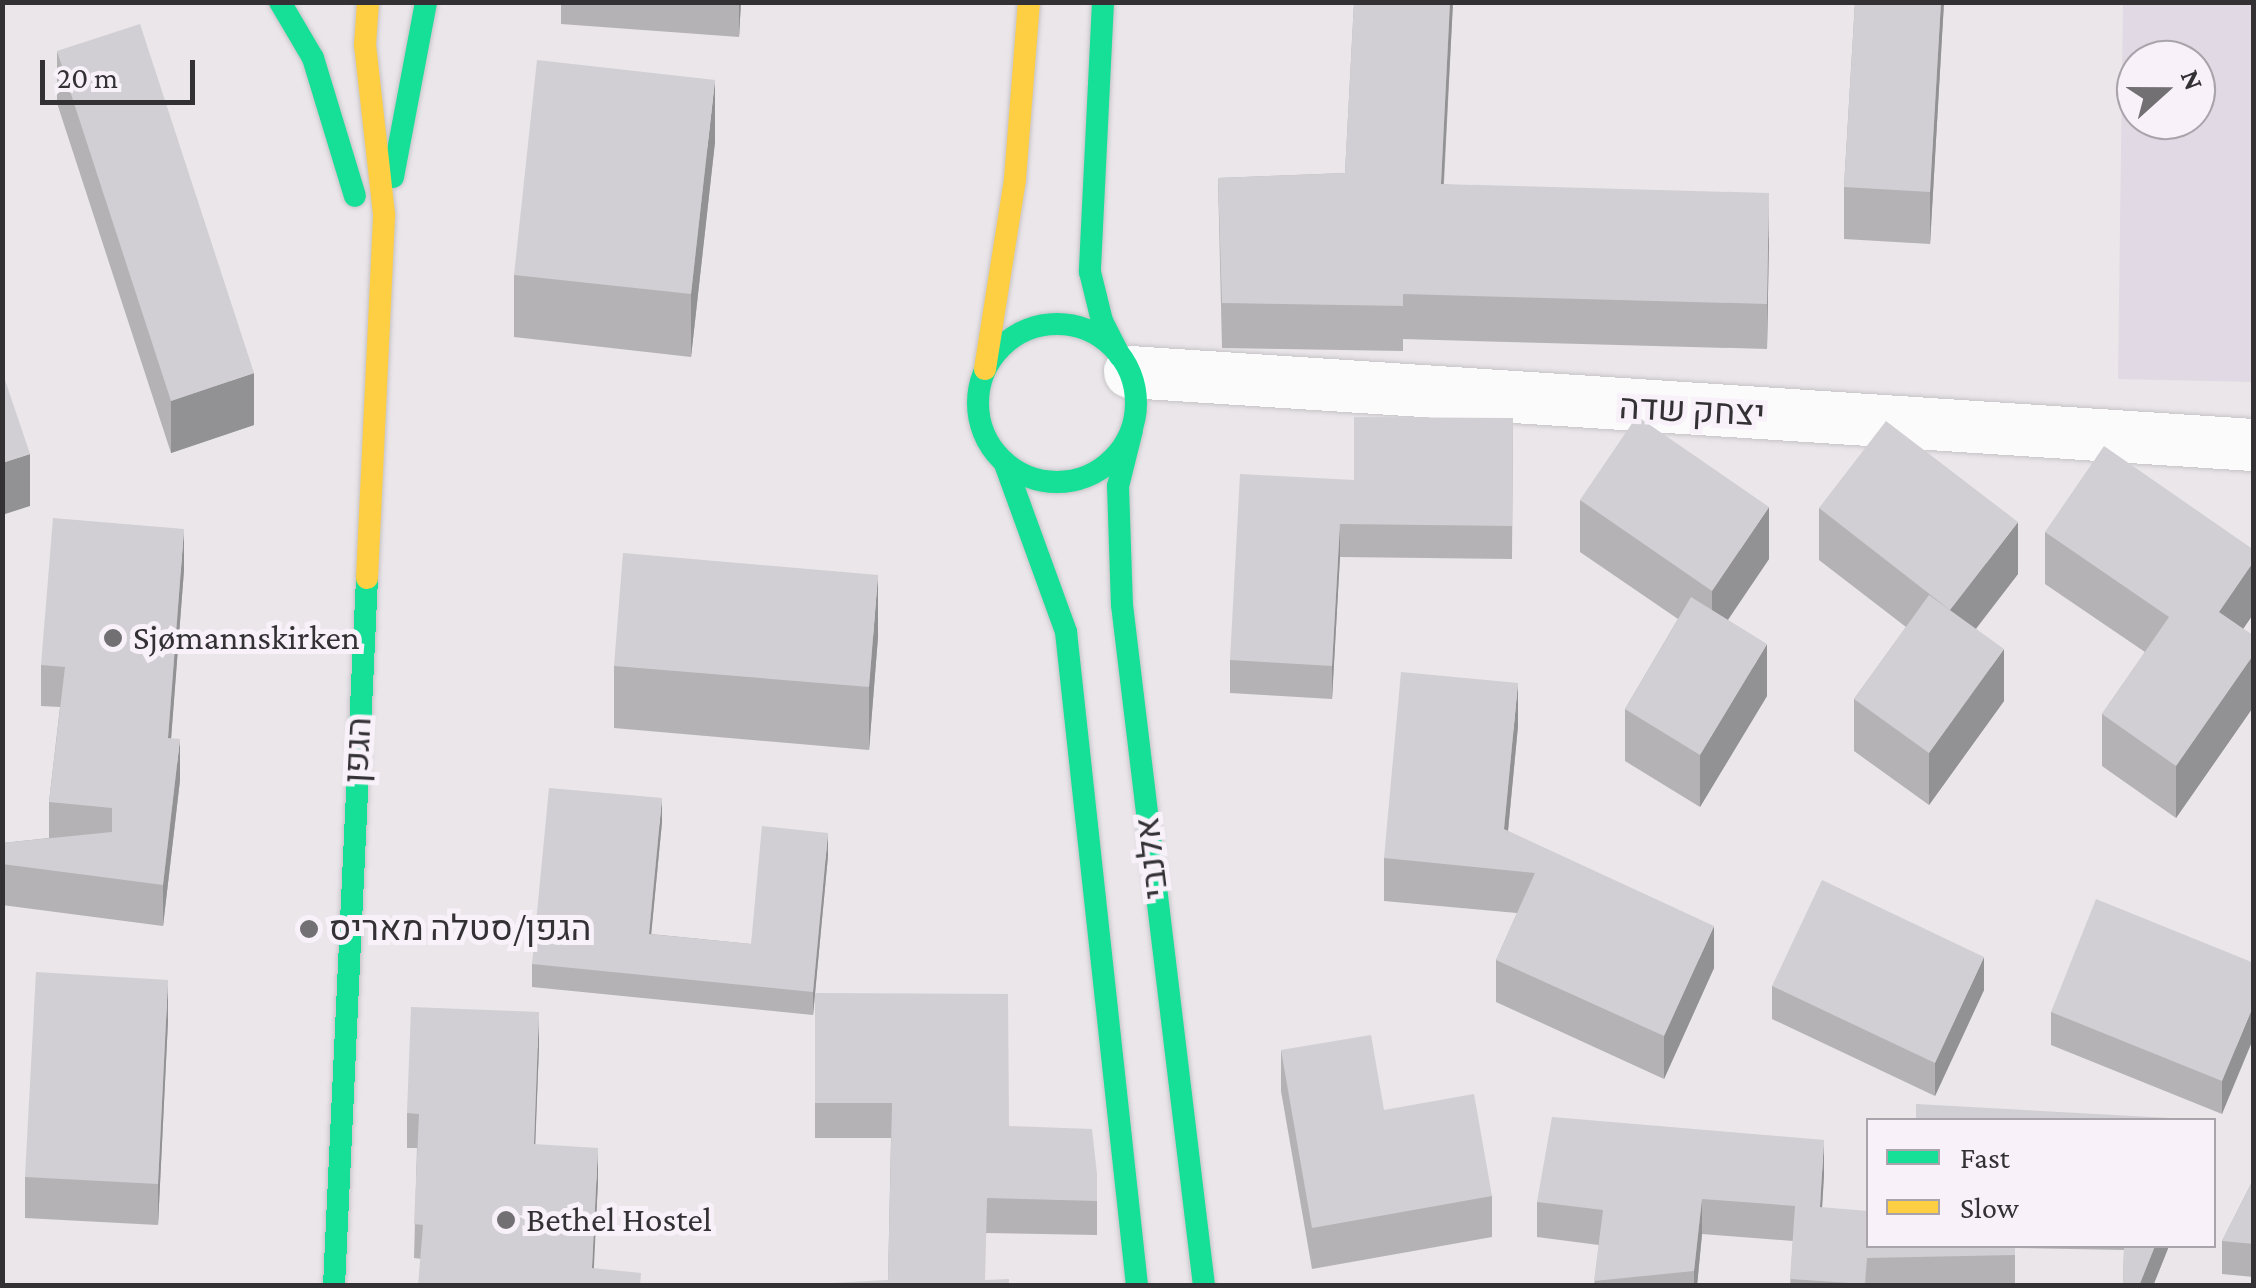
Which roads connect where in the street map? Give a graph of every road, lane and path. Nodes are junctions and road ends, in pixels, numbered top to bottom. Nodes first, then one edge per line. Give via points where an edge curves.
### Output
1 (280, 2) edge
2 (368, 2) edge
3 (382, 2) edge
4 (1029, 2) edge
5 (1103, 2) edge
6 (425, 6) edge
7 (384, 214) junction
8 (380, 306) junction
9 (1125, 364) junction
10 (984, 369) junction
11 (1132, 430) junction
12 (2254, 445) edge
13 (1005, 464) junction
14 (1131, 1227) junction
15 (334, 1286) edge
16 (1138, 1286) edge
17 (1163, 1286) edge
18 (1204, 1286) edge

1 - 8 street via 327,98
2 - 7 street, הגפן via 365,45
3 - 6 street
4 - 10 street, אלנבי via 1014,179
5 - 9 street, אלנבי via 1090,272 1102,321
6 - 7 street, הגפן
7 - 8 street, הגפן
8 - 15 street, הגפן
9 - 10 street via 1091,331 1044,324 1000,348
9 - 11 street, אלנבי
9 - 12 street, יצחק שדה
10 - 13 street, אלנבי via 979,419
11 - 13 street via 1116,460 1080,480 1053,483
11 - 18 street, אלנבי via 1118,486 1122,605
13 - 14 street, אלנבי via 1066,632
14 - 16 street, אלנבי
14 - 17 street

